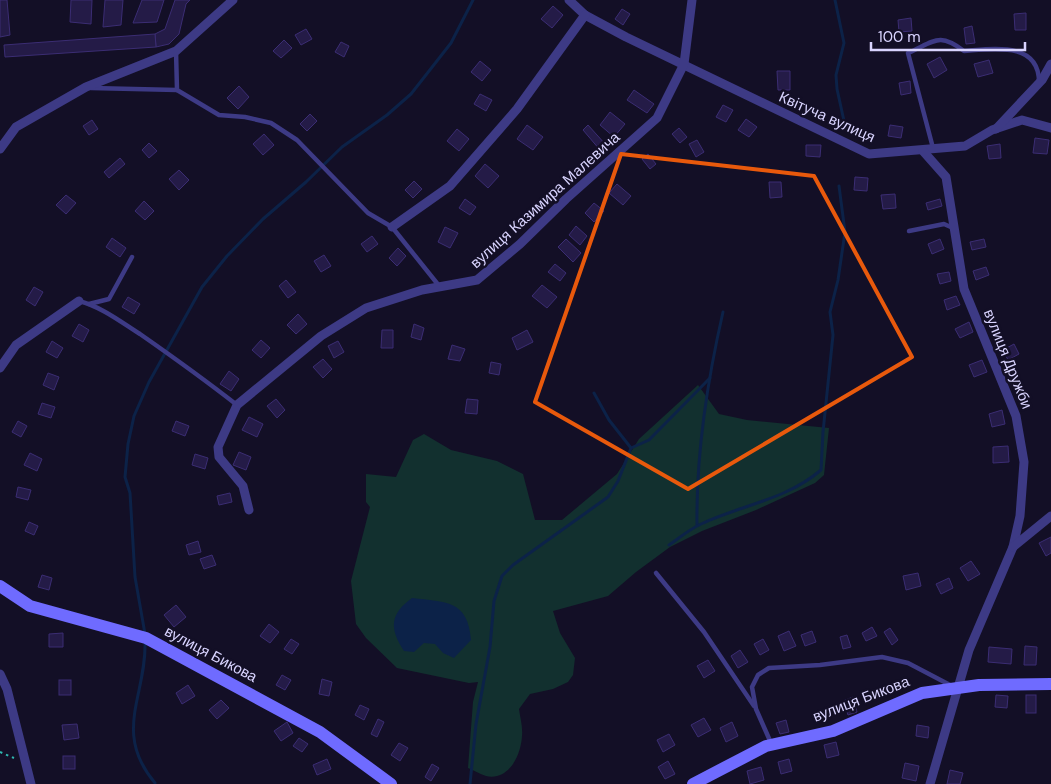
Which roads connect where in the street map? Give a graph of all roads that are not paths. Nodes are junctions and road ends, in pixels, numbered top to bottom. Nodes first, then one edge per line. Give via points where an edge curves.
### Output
1 (233, 0) edge
2 (569, 0) edge
3 (692, 0) edge
4 (584, 14) junction
5 (176, 52) junction
6 (684, 64) junction
7 (1051, 64) edge
8 (1039, 82) junction
9 (86, 87) junction
10 (176, 90) junction
11 (1051, 128) edge
12 (995, 130) junction
13 (933, 148) junction
14 (0, 149) edge
15 (923, 151) junction
16 (392, 227) junction
17 (954, 229) junction
18 (909, 231) dead end
19 (132, 257) dead end
20 (440, 286) junction
21 (79, 301) joint
22 (89, 304) junction
23 (0, 368) edge
24 (237, 405) junction
25 (249, 510) dead end
26 (1051, 516) edge
27 (1012, 548) junction
28 (656, 573) dead end
29 (0, 586) edge
30 (0, 674) edge
31 (1051, 684) edge
32 (959, 688) junction
33 (756, 710) junction
34 (772, 744) junction
35 (31, 784) edge
36 (391, 784) edge
37 (693, 784) edge
38 (930, 784) edge

1 - 5 street
2 - 4 street, Квітуча вулиця
3 - 6 street
4 - 6 street, Квітуча вулиця
4 - 16 street via 517,109 450,186
5 - 9 street
5 - 10 lane
6 - 15 street, Квітуча вулиця via 870,154
6 - 20 street, вулиця Казимира Малевича via 657,118 520,244 477,280
7 - 8 street
8 - 12 street
8 - 13 lane via 1039,70 1034,62 1028,55 1013,51 964,52 950,40 938,40 908,53
9 - 10 lane
9 - 14 street via 16,127
10 - 16 lane via 219,115 271,123 297,140 368,213
11 - 12 street, Квітуча вулиця via 1022,120
12 - 13 street, Квітуча вулиця via 965,146
13 - 15 street, Квітуча вулиця
15 - 17 street, вулиця Дружби via 946,177
16 - 20 lane
17 - 18 lane via 944,224
17 - 27 street, вулиця Дружби via 964,289 1016,416 1024,462 1020,516
19 - 22 lane via 109,299
20 - 24 street, вулиця Казимира Малевича via 366,308 322,336
21 - 22 lane
21 - 23 street via 16,344
22 - 24 lane via 182,362
24 - 25 street, вулиця Казимира Малевича via 218,448 219,457 243,486
26 - 27 street
27 - 32 street, вулиця Дружби via 969,650
28 - 33 lane via 704,632
29 - 36 street, вулиця Бикова via 30,606 146,638 320,732
30 - 35 street via 7,689
31 - 32 street, вулиця Бикова
32 - 33 lane via 908,663 882,658 793,665 769,668 758,675 752,687
32 - 34 street, вулиця Бикова via 922,693 833,731
32 - 38 street, вулиця Дружби
33 - 34 lane
34 - 37 street, вулиця Бикова

